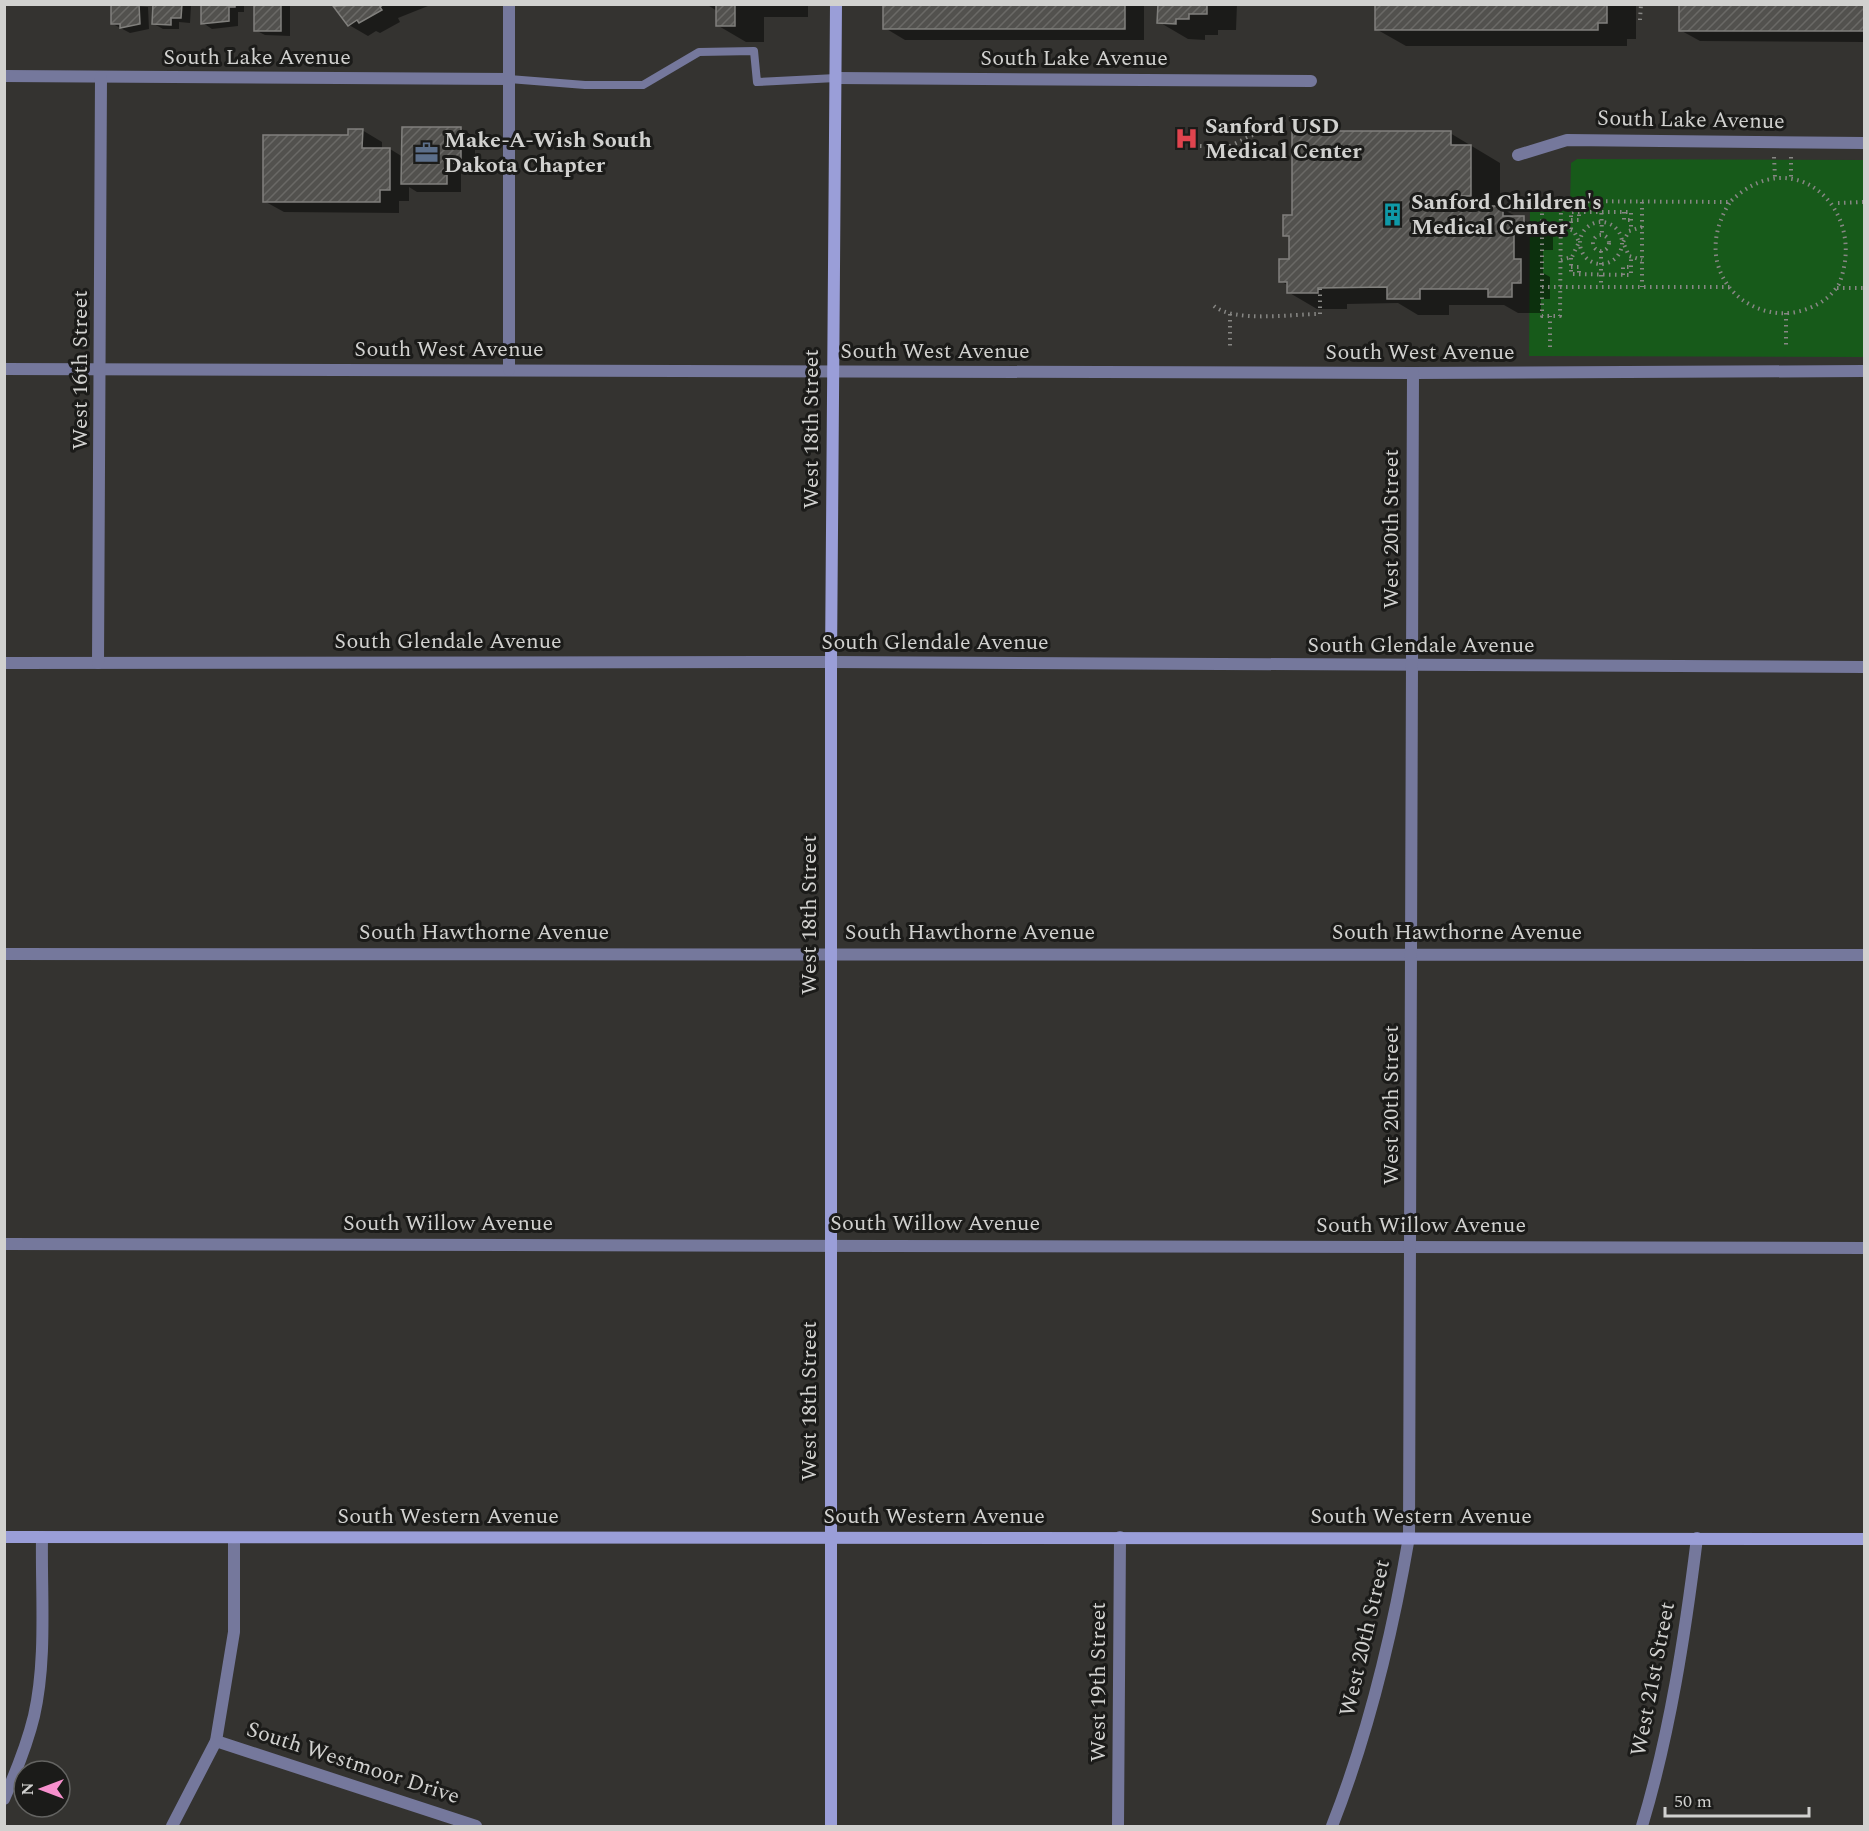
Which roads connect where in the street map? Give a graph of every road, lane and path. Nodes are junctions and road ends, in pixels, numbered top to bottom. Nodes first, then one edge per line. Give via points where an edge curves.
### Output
1 (509, 4) edge
2 (836, 4) edge
3 (1641, 4) edge
4 (1640, 20) dead end
5 (4, 76) edge
6 (100, 77) junction
7 (836, 78) junction
8 (509, 79) junction
9 (1311, 81) dead end
10 (1307, 131) dead end
11 (1864, 143) edge
12 (1200, 146) dead end
13 (1518, 155) dead end
14 (1562, 201) junction
15 (1601, 201) junction
16 (1642, 202) junction
17 (1730, 202) junction
18 (1837, 202) junction
19 (1864, 202) edge
20 (1841, 209) dead end
21 (1579, 212) junction
22 (1601, 212) junction
23 (1624, 212) junction
24 (1571, 220) junction
25 (1631, 220) junction
26 (1601, 221) junction
27 (1848, 223) dead end
28 (1561, 226) junction
29 (1642, 227) junction
30 (1571, 229) junction
31 (1631, 229) junction
32 (1850, 230) dead end
33 (1602, 236) junction
34 (1579, 242) junction
35 (1623, 242) junction
36 (1852, 245) dead end
37 (1601, 251) junction
38 (1631, 257) junction
39 (1571, 258) junction
40 (1561, 260) junction
41 (1642, 260) junction
42 (1601, 264) junction
43 (1571, 267) junction
44 (1631, 267) junction
45 (1579, 274) junction
46 (1601, 275) junction
47 (1623, 275) junction
48 (1542, 287) junction
49 (1560, 287) junction
50 (1601, 287) junction
51 (1642, 287) junction
52 (1730, 287) junction
53 (1320, 288) dead end
54 (1837, 288) junction
55 (1864, 288) edge
56 (1214, 306) dead end
57 (1786, 313) junction
58 (1230, 314) junction
59 (1550, 316) junction
60 (1230, 346) dead end
61 (1550, 347) dead end
62 (1786, 348) dead end
63 (101, 368) junction
64 (4, 369) edge
65 (509, 370) junction
66 (832, 371) junction
67 (1864, 371) edge
68 (1413, 373) junction
69 (831, 662) junction
70 (4, 663) edge
71 (98, 663) junction
72 (1412, 666) junction
73 (1864, 667) edge
74 (830, 953) junction
75 (1413, 953) junction
76 (4, 954) edge
77 (1864, 955) edge
78 (4, 1244) edge
79 (830, 1244) junction
80 (1412, 1246) junction
81 (1864, 1248) edge
82 (4, 1537) edge
83 (42, 1537) junction
84 (829, 1537) junction
85 (1120, 1537) junction
86 (1409, 1537) junction
87 (234, 1538) junction
88 (1697, 1538) junction
89 (1864, 1539) edge
90 (216, 1741) junction
91 (4, 1799) edge
92 (172, 1827) edge
93 (476, 1827) edge
94 (831, 1827) edge
95 (1118, 1827) edge
96 (1332, 1827) edge
97 (1642, 1827) edge

1 - 8 street
2 - 7 street, West 18th Street
3 - 4 path
5 - 6 street, South Lake Avenue
6 - 8 street, South Lake Avenue
6 - 63 street, West 16th Street
7 - 8 lane via 757,82 754,51 699,52 643,85 585,86
7 - 9 street, South Lake Avenue
7 - 66 street, West 18th Street
8 - 65 street
10 - 12 path via 1308,118 1288,118 1228,147
11 - 13 street, South Lake Avenue via 1567,140
14 - 15 path
14 - 28 path
14 - 48 path via 1542,201
15 - 16 path
15 - 22 path
16 - 17 path
16 - 29 path
17 - 18 path via 1754,183 1784,176 1813,183
17 - 52 path via 1717,229 1715,245 1717,260
18 - 19 path
18 - 20 path
21 - 22 path
21 - 24 path via 1571,212
21 - 24 path via 1579,220
22 - 23 path
22 - 26 path
23 - 25 path via 1631,212
23 - 25 path via 1624,220
24 - 30 path
25 - 31 path
26 - 33 path
26 - 34 path via 1588,225
26 - 35 path via 1616,227
27 - 32 path
28 - 30 path
28 - 40 path
29 - 31 path
29 - 41 path
30 - 34 path
31 - 35 path
33 - 37 path via 1609,244
33 - 37 path via 1595,238 1594,243
34 - 39 path
34 - 42 path via 1583,255
35 - 38 path
35 - 42 path via 1616,258
36 - 54 path via 1845,275
37 - 42 path
38 - 41 path
38 - 44 path
39 - 40 path
39 - 43 path
40 - 49 path
41 - 51 path
42 - 46 path
43 - 45 path via 1571,274
43 - 45 path via 1579,267
44 - 47 path via 1631,275
44 - 47 path via 1623,267
45 - 46 path
46 - 47 path
46 - 50 path
48 - 49 path
48 - 59 path via 1542,316
49 - 50 path
49 - 59 path via 1560,316
50 - 51 path
51 - 52 path
52 - 57 path via 1753,306
53 - 58 path via 1320,314
54 - 55 path
54 - 57 path via 1813,307
56 - 58 path
57 - 62 path
58 - 60 path
59 - 61 path
63 - 64 street, South West Avenue
63 - 65 street, South West Avenue
63 - 71 street, West 16th Street
65 - 66 street, South West Avenue
66 - 68 street, South West Avenue
66 - 69 street, West 18th Street
67 - 68 street, South West Avenue
68 - 72 street, West 20th Street
69 - 71 street, South Glendale Avenue
69 - 72 street, South Glendale Avenue
69 - 74 street, West 18th Street
70 - 71 street, South Glendale Avenue
72 - 73 street, South Glendale Avenue
72 - 75 street, West 20th Street
74 - 75 street, South Hawthorne Avenue
74 - 76 street, South Hawthorne Avenue
74 - 79 street, West 18th Street
75 - 77 street, South Hawthorne Avenue
75 - 80 street, West 20th Street
78 - 79 street, South Willow Avenue
79 - 80 street, South Willow Avenue
79 - 84 street, West 18th Street
80 - 81 street, South Willow Avenue
80 - 86 street, West 20th Street
82 - 83 street, South Western Avenue
83 - 87 street, South Western Avenue
83 - 91 street via 40,1670 34,1715
84 - 85 street, South Western Avenue
84 - 87 street, South Western Avenue
84 - 94 street, West 18th Street
85 - 86 street, South Western Avenue
85 - 95 street, West 19th Street
86 - 88 street, South Western Avenue
86 - 96 street, West 20th Street via 1389,1642 1355,1768
87 - 90 street via 234,1632
88 - 89 street, South Western Avenue
88 - 97 street, West 21st Street via 1672,1703
90 - 92 street
90 - 93 street, South Westmoor Drive

